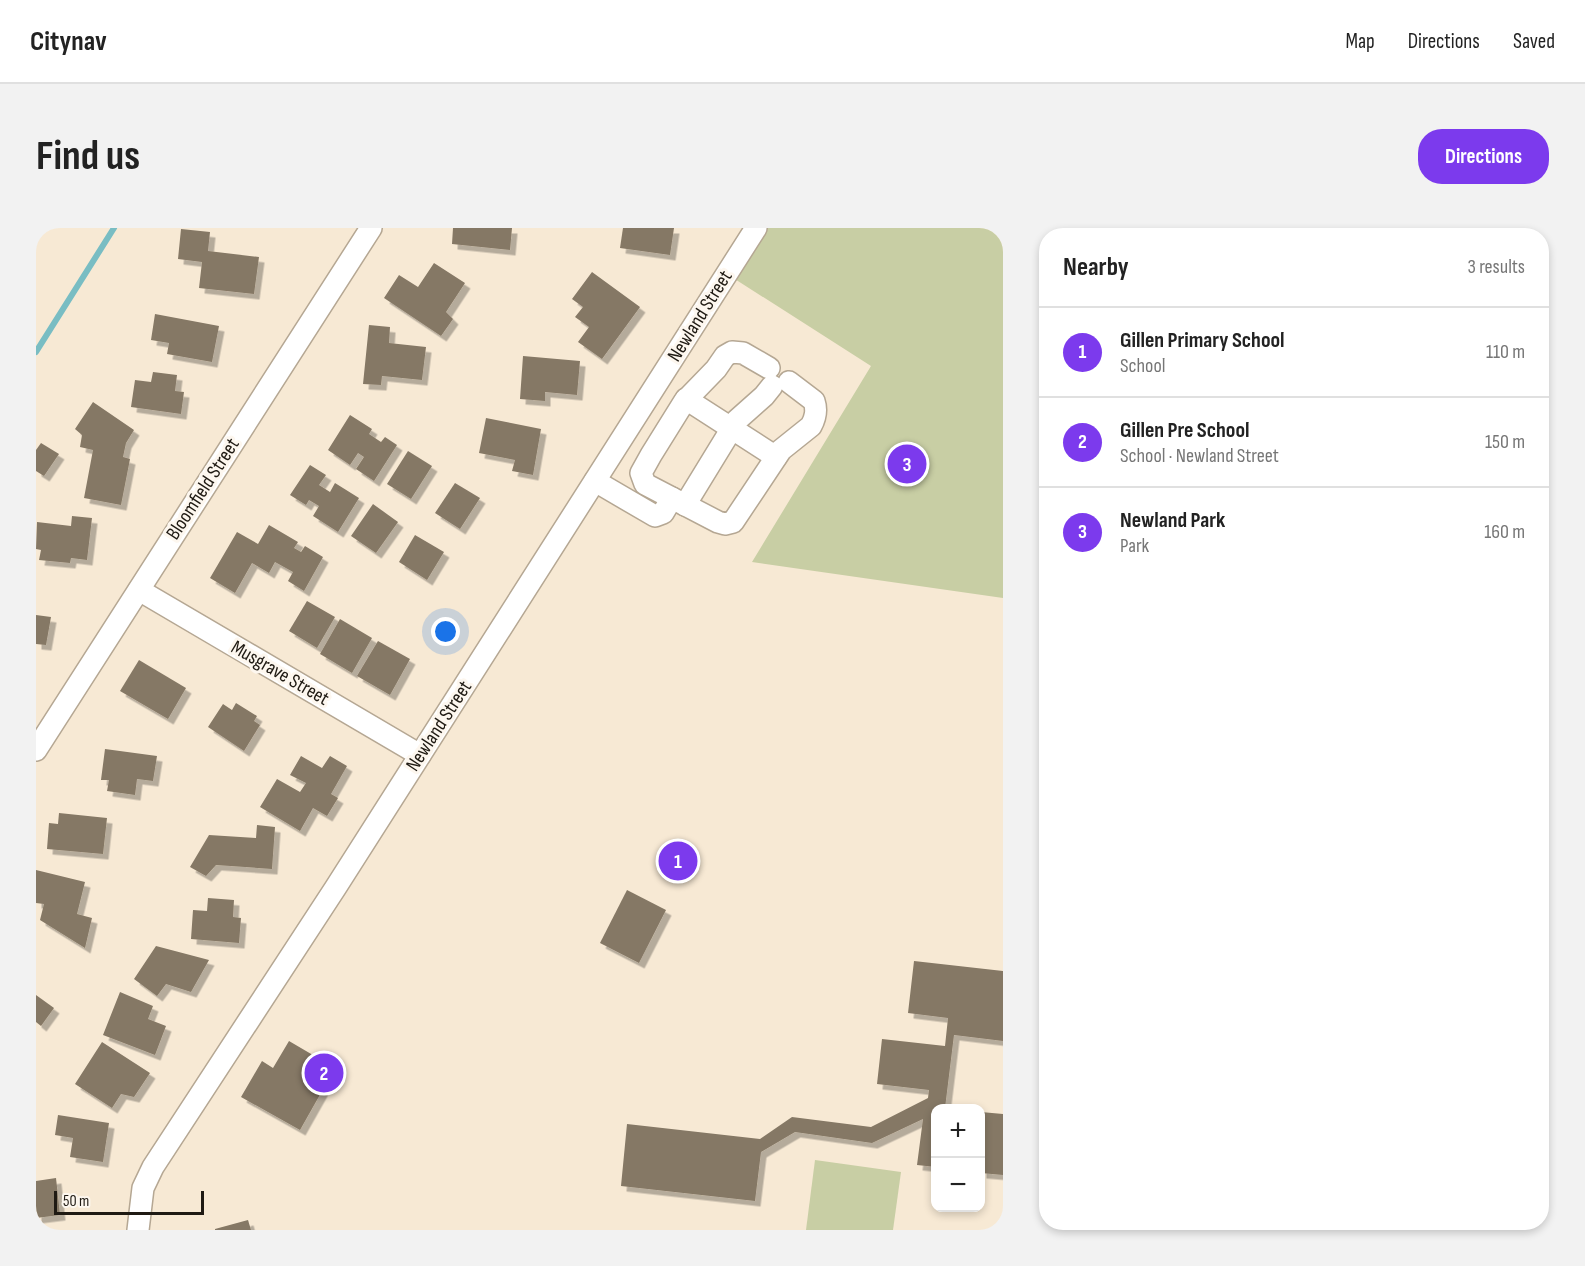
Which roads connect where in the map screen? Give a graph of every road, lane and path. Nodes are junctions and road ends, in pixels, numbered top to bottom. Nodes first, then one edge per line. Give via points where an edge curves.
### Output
1 (371, 228) edge
2 (756, 228) edge
3 (776, 379) junction
4 (686, 399) junction
5 (732, 429) junction
6 (776, 457) junction
7 (595, 481) junction
8 (678, 502) junction
9 (139, 590) junction
10 (36, 750) edge
11 (420, 755) junction
12 (138, 1230) edge

1 - 9 street, Bloomfield Street
2 - 7 street, Newland Street
3 - 4 street via 743,353 732,352
3 - 5 street
3 - 6 street via 814,401 816,416 811,426 786,444
4 - 5 street
4 - 8 street via 641,473 645,484
5 - 6 street
5 - 8 street
6 - 8 street via 733,522 721,524
7 - 8 street via 655,516
7 - 11 street, Newland Street
9 - 10 street, Bloomfield Street
9 - 11 street, Musgrave Street
11 - 12 street, Newland Street via 153,1167 143,1188

